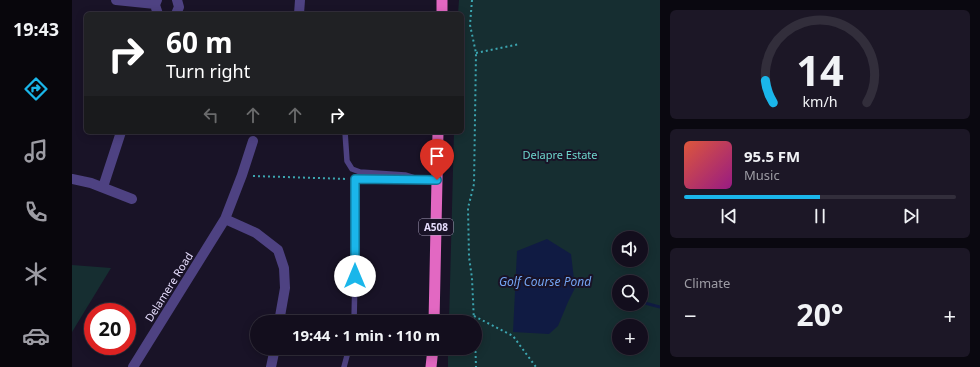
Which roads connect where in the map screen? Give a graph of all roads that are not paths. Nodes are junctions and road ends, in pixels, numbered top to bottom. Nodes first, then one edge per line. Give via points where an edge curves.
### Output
1 (116, 0) edge
2 (177, 0) edge
3 (300, 0) edge
4 (442, 0) edge
5 (157, 6) edge
6 (177, 12) edge
7 (299, 12) edge
8 (442, 12) edge
9 (118, 134) edge
10 (345, 134) edge
11 (438, 134) edge
12 (253, 142) dead end
13 (72, 179) edge
14 (437, 180) junction
15 (420, 181) junction
16 (103, 187) junction
17 (132, 199) dead end
18 (225, 219) junction
19 (280, 315) edge
20 (354, 315) edge
21 (434, 315) edge
22 (274, 355) edge
23 (347, 355) edge
24 (432, 355) edge
25 (133, 367) edge
26 (271, 367) edge
27 (344, 367) edge
28 (431, 367) edge

1 - 5 street
2 - 6 street via 179,7
3 - 7 street
4 - 8 highway
9 - 16 street
10 - 15 lane via 347,161 352,169 360,172 412,176
11 - 14 highway, A508
12 - 18 street, Delamere Road
13 - 16 street
14 - 15 lane
14 - 21 highway, A508
15 - 20 lane via 355,179
16 - 17 street
18 - 19 street via 256,233 278,250 284,268 285,288
18 - 25 street, Delamere Road
22 - 26 street
23 - 27 lane
24 - 28 highway

